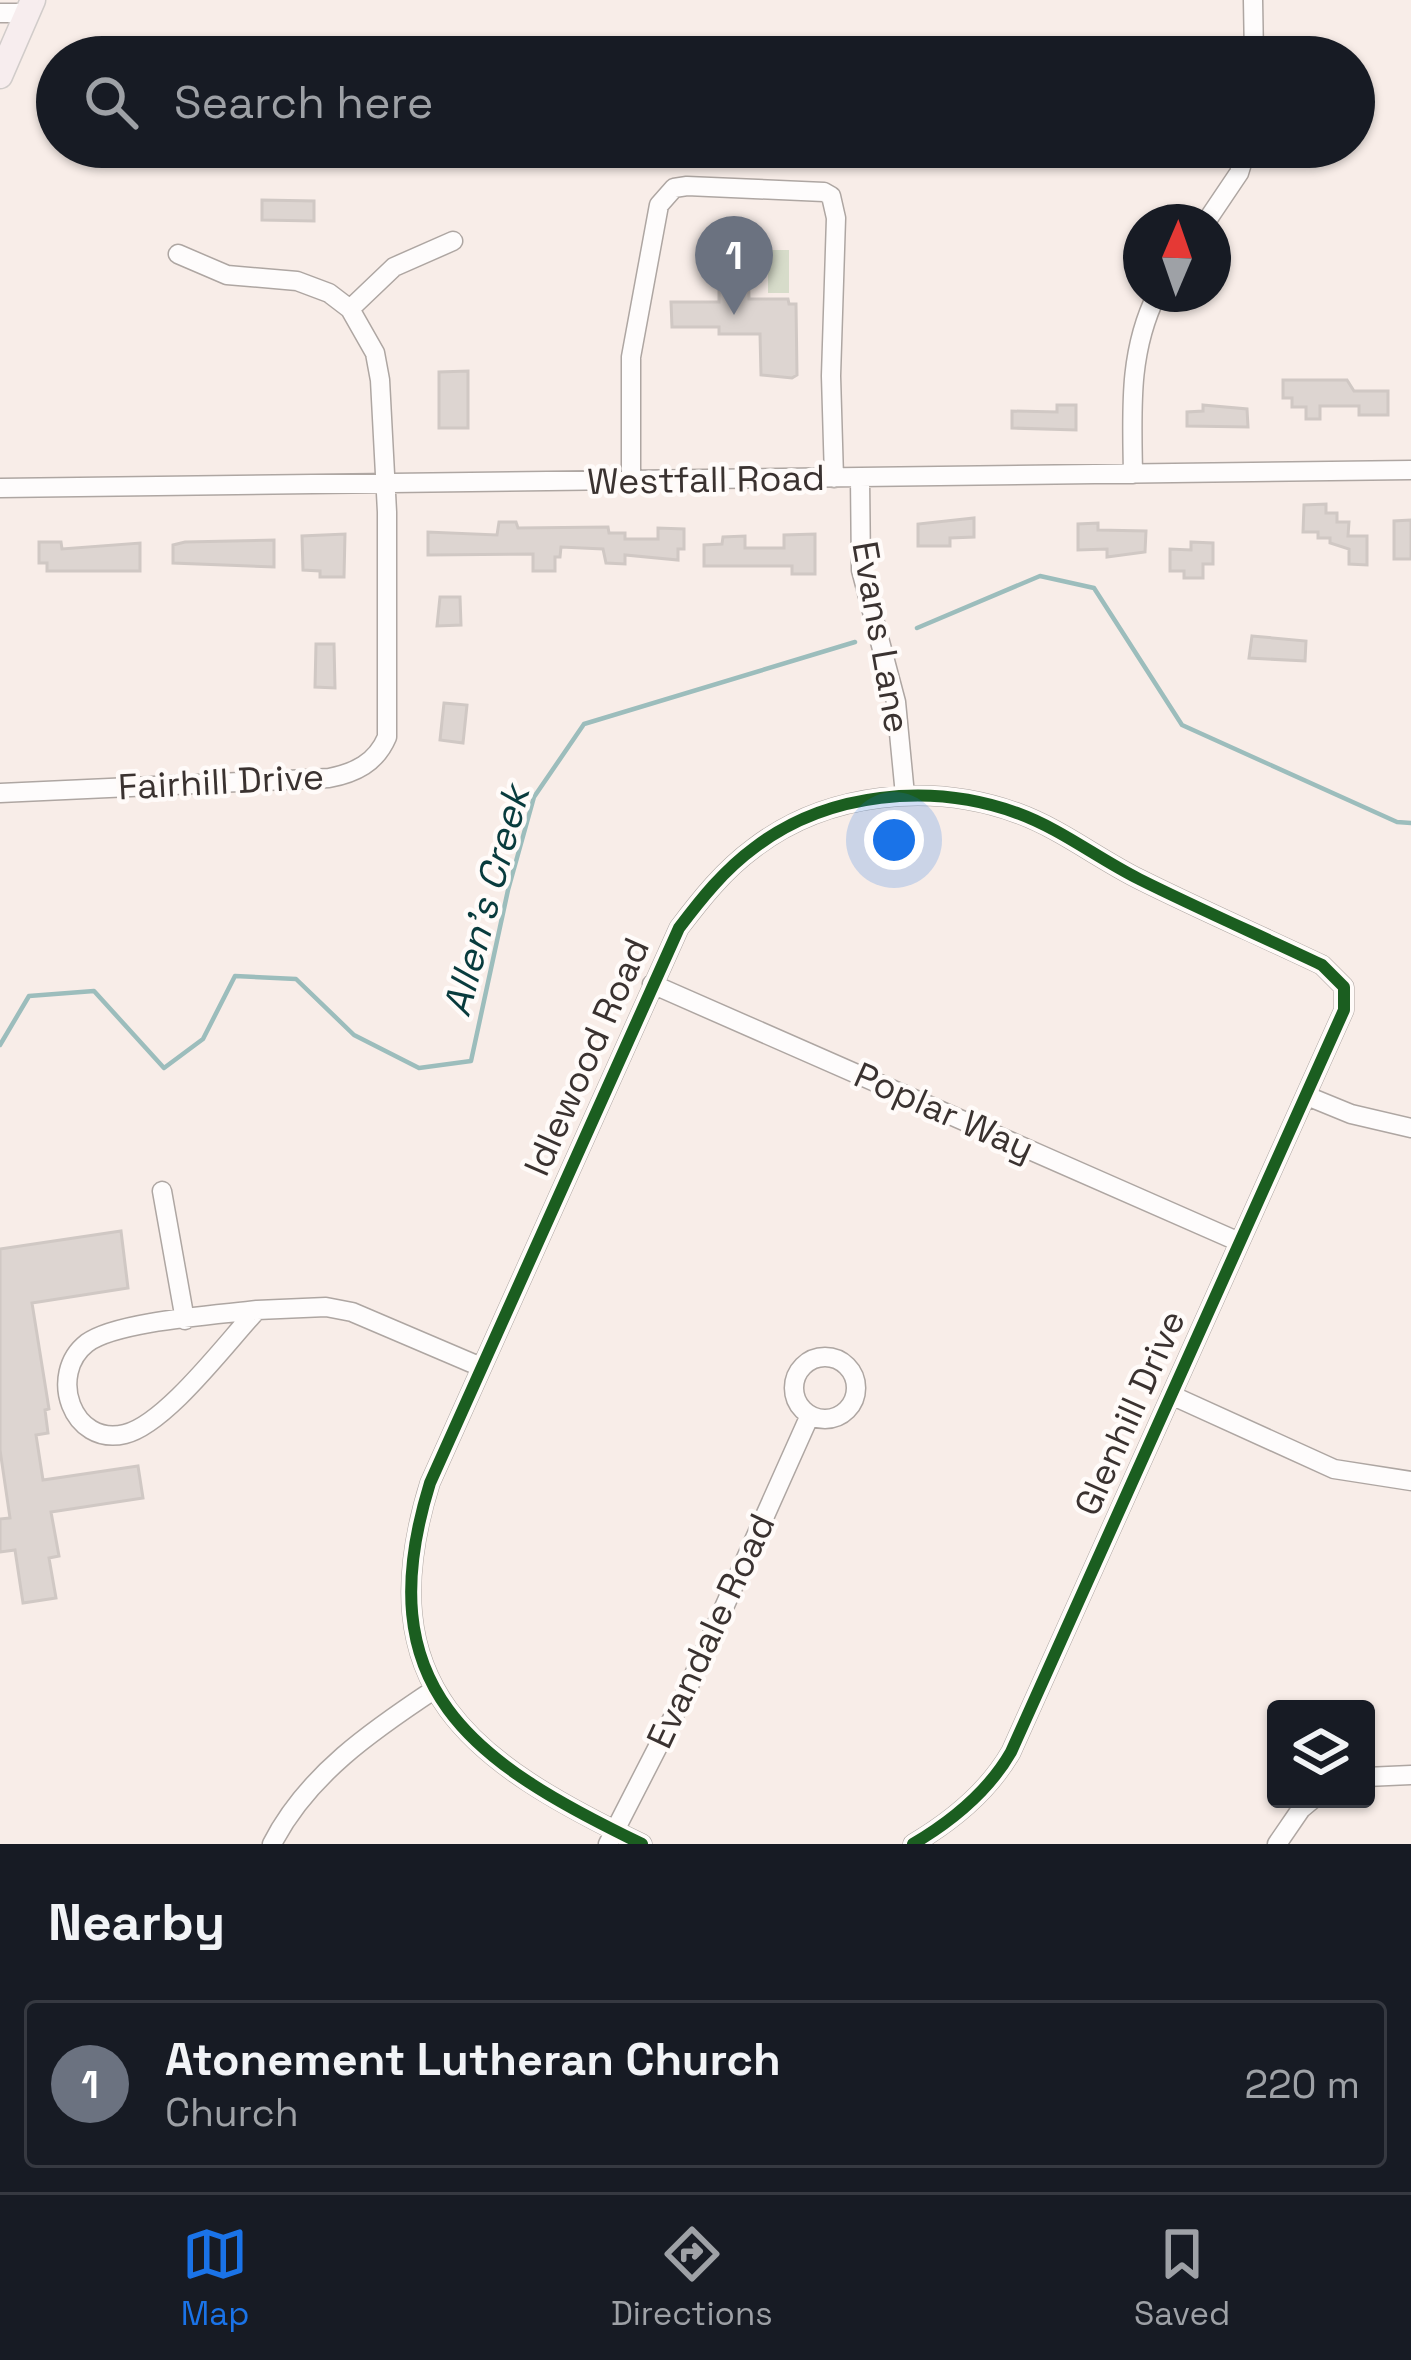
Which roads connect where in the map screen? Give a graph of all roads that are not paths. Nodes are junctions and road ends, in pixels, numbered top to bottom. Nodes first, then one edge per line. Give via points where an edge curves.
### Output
1 (1253, 0) edge
2 (30, 6) edge
3 (0, 13) edge
4 (1253, 36) edge
5 (0, 76) edge
6 (1239, 168) edge
7 (1219, 204) edge
8 (453, 241) dead end
9 (178, 254) dead end
10 (350, 309) junction
11 (1150, 312) edge
12 (1411, 470) edge
13 (1133, 474) junction
14 (834, 478) junction
15 (860, 478) junction
16 (631, 481) junction
17 (384, 483) junction
18 (0, 488) edge
19 (0, 793) edge
20 (905, 795) junction
21 (1336, 974) joint
22 (652, 984) junction
23 (1307, 1096) junction
24 (1411, 1128) edge
25 (163, 1191) dead end
26 (1237, 1240) junction
27 (257, 1310) junction
28 (184, 1320) junction
29 (481, 1367) junction
30 (1172, 1395) junction
31 (810, 1415) dead end
32 (1411, 1481) edge
33 (435, 1689) junction
34 (1411, 1775) edge
35 (1375, 1777) edge
36 (1302, 1808) edge
37 (611, 1838) edge
38 (272, 1844) edge
39 (642, 1844) edge
40 (913, 1844) edge
41 (1277, 1844) edge

1 - 4 street
2 - 3 street
2 - 5 main road
6 - 7 street
8 - 10 street via 394,267
9 - 10 street via 226,275 312,286
10 - 17 street, Fairhill Drive via 378,367
11 - 13 street via 1132,377
12 - 13 street, Westfall Road
13 - 15 street, Westfall Road
14 - 15 street, Westfall Road
14 - 16 street, Westfall Road
14 - 16 street via 831,196 687,186 659,205 632,357
15 - 20 street, Evans Lane via 861,570 896,702
16 - 17 street, Westfall Road
17 - 18 street, Westfall Road
17 - 19 street, Fairhill Drive via 390,722 377,756 329,778
20 - 21 street, Idlewood Road via 1017,813
20 - 22 street, Idlewood Road via 803,819 755,847 679,928
21 - 23 street, Glenhill Drive via 1344,1010
22 - 26 street, Poplar Way
22 - 29 street, Idlewood Road
23 - 24 street
23 - 26 street, Glenhill Drive
25 - 28 street
26 - 30 street, Glenhill Drive
27 - 28 street
27 - 28 street via 154,1421 123,1435 95,1433 75,1417 69,1366 86,1344 111,1331
27 - 29 street via 352,1312
29 - 33 street, Idlewood Road via 430,1483 410,1556 412,1624
30 - 32 street via 1334,1469
30 - 40 street, Glenhill Drive via 1004,1765 948,1822
31 - 37 street, Evandale Road
33 - 37 street, Idlewood Road via 484,1751
33 - 38 street via 347,1753 301,1799
34 - 35 street
36 - 41 street
37 - 39 street

